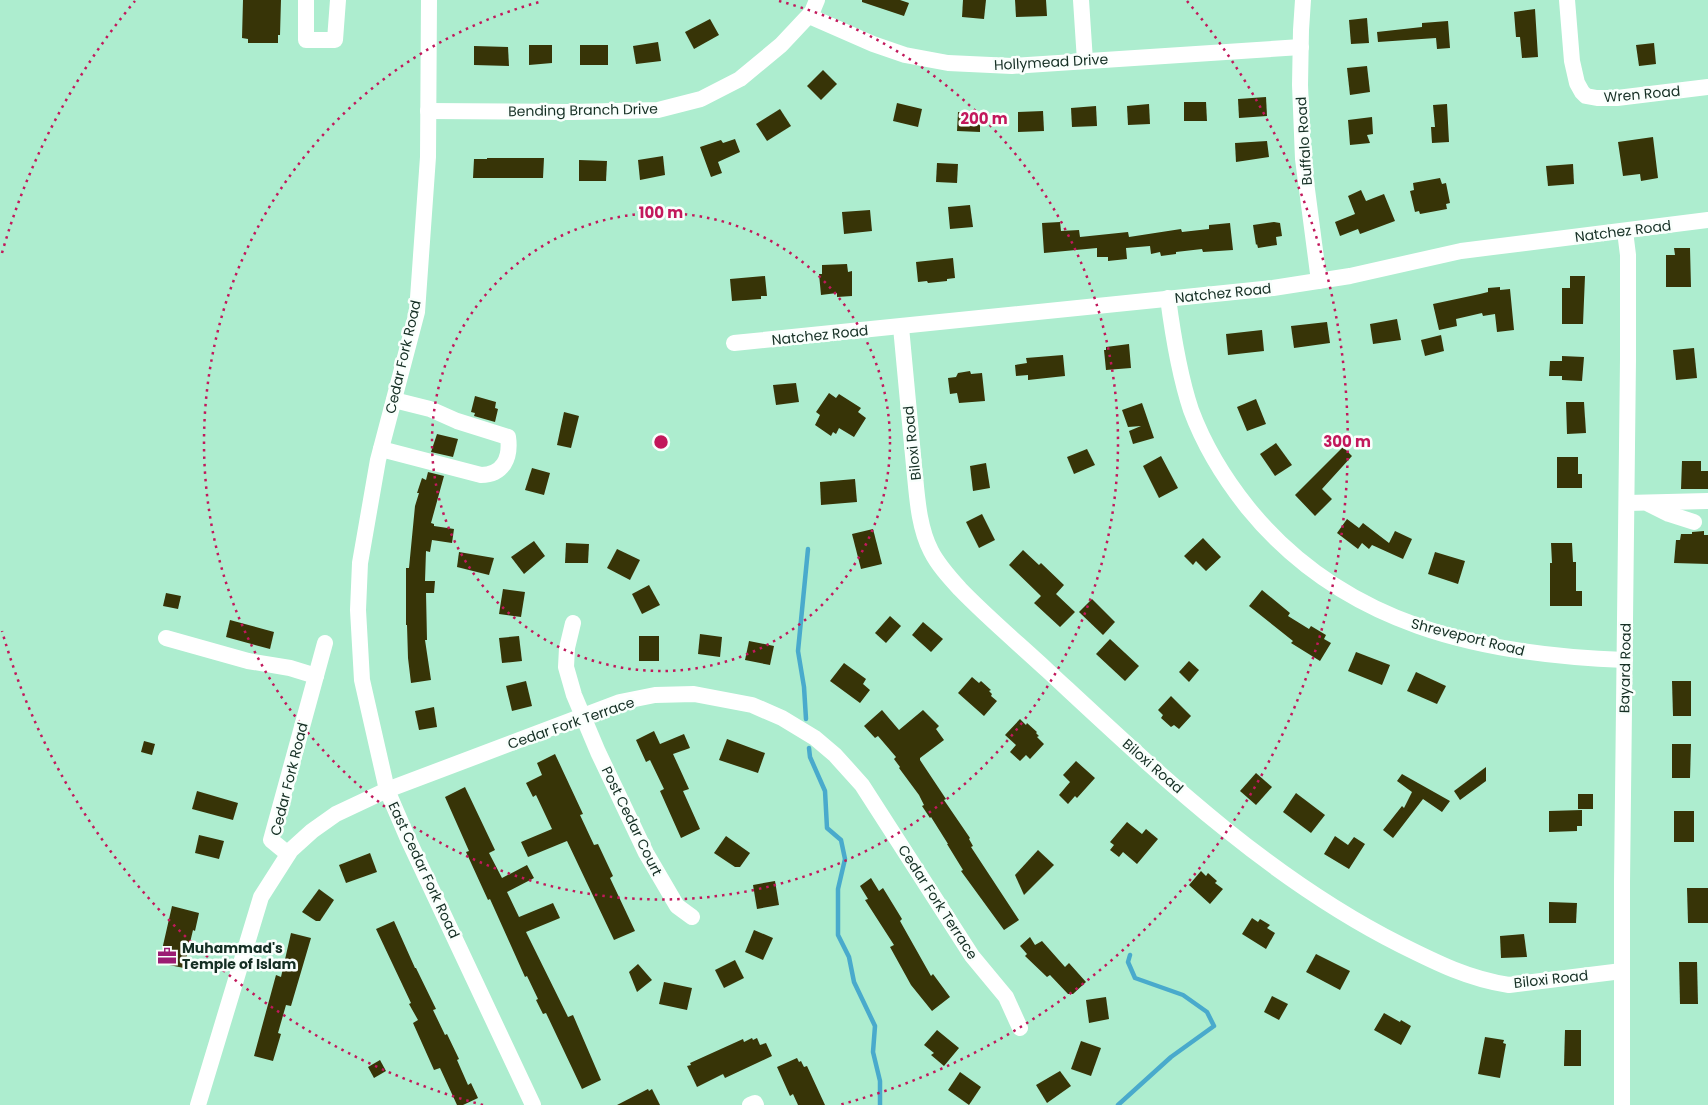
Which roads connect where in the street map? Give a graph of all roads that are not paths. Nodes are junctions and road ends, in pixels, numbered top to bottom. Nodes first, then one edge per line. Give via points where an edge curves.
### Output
1 (306, 0) edge
2 (338, 0) edge
3 (429, 0) edge
4 (817, 0) edge
5 (1081, 0) edge
6 (1303, 0) edge
7 (1567, 0) edge
8 (809, 16) junction
9 (1301, 47) junction
10 (1085, 61) junction
11 (1708, 87) edge
12 (428, 111) junction
13 (1708, 220) edge
14 (1625, 231) junction
15 (1319, 281) junction
16 (1168, 298) junction
17 (901, 327) junction
18 (734, 344) dead end
19 (394, 400) junction
20 (381, 449) junction
21 (1708, 501) edge
22 (1627, 503) junction
23 (1647, 503) junction
24 (1694, 522) dead end
25 (358, 622) joint
26 (573, 622) dead end
27 (166, 638) dead end
28 (325, 642) dead end
29 (1625, 660) junction
30 (316, 676) junction
31 (583, 716) junction
32 (387, 790) junction
33 (288, 854) junction
34 (692, 917) dead end
35 (1622, 971) junction
36 (1020, 1028) dead end
37 (198, 1105) edge
38 (533, 1105) edge
39 (1622, 1105) edge

1 - 2 street via 306,40 335,40
3 - 12 street, Cedar Fork Road
4 - 8 street, Bending Branch Drive
5 - 10 street
6 - 9 street, Buffalo Road
7 - 11 street, Wren Road via 1574,69 1577,83 1586,96 1617,98
8 - 10 street, Hollymead Drive via 905,55 948,63 1012,66
8 - 12 street, Bending Branch Drive via 781,45 740,79 701,99 658,110
9 - 10 street, Hollymead Drive
9 - 15 street, Buffalo Road via 1303,160
12 - 19 street, Cedar Fork Road via 428,157 417,312
13 - 14 street, Natchez Road
14 - 15 street, Natchez Road via 1461,251
14 - 22 street, Bayard Road via 1628,255
15 - 16 street, Natchez Road
16 - 17 street, Natchez Road
16 - 29 street, Shreveport Road via 1182,377 1203,439 1236,493 1262,525 1302,564 1375,609 1440,633 1546,655
17 - 18 street, Natchez Road
17 - 35 street, Biloxi Road via 922,529 930,550 943,570 973,602 1127,744 1254,853 1348,916 1447,968 1491,982 1509,984
19 - 20 street, Cedar Fork Road
19 - 20 street via 430,409 508,437 507,460 499,470 481,475
20 - 25 street, Cedar Fork Road via 360,563
21 - 23 street
22 - 23 street
22 - 29 street, Bayard Road
23 - 24 street
25 - 32 street, East Cedar Fork Road via 362,680
26 - 31 street, Post Cedar Court via 566,648 566,667
27 - 30 street
28 - 30 street, Cedar Fork Road
29 - 35 street, Bayard Road
30 - 33 street, Cedar Fork Road via 271,840
31 - 32 street, Cedar Fork Terrace
31 - 34 street, Post Cedar Court via 646,853 678,906
31 - 36 street, Cedar Fork Terrace via 620,702 655,695 694,694 752,705 816,738 862,785 972,956 1006,997
32 - 33 street, Cedar Fork Terrace via 336,814
32 - 38 street, East Cedar Fork Road
33 - 37 street, Cedar Fork Road via 262,897
35 - 39 street, Bayard Road

